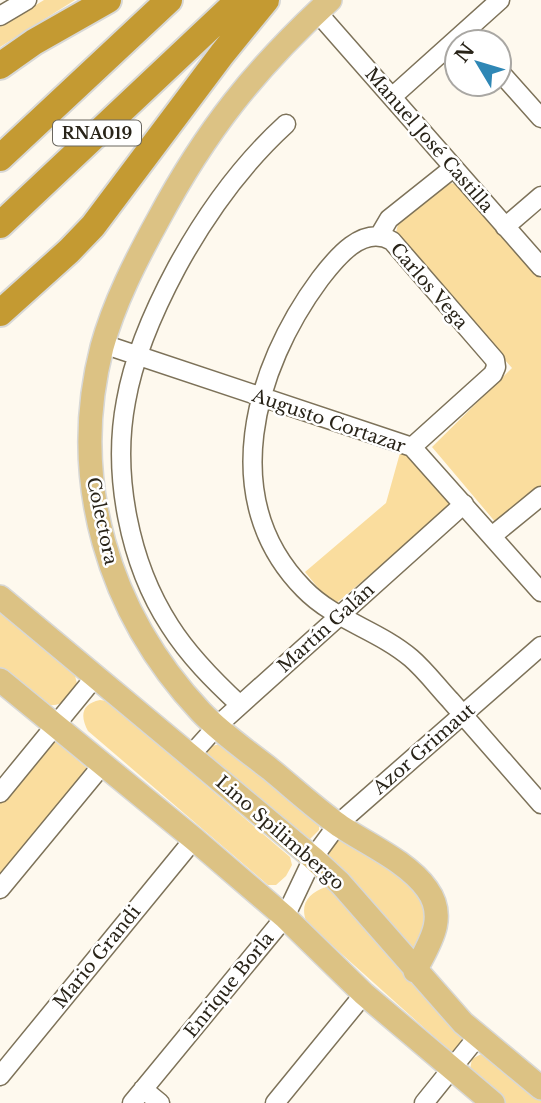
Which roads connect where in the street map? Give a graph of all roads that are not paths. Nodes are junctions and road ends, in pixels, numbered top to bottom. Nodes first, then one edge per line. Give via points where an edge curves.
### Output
1 (27, 0) edge
2 (108, 0) edge
3 (169, 0) edge
4 (239, 0) edge
5 (266, 0) edge
6 (500, 0) edge
7 (324, 6) edge
8 (0, 16) edge
9 (477, 28) edge
10 (443, 57) edge
11 (0, 66) edge
12 (513, 87) edge
13 (392, 97) junction
14 (541, 118) edge
15 (286, 124) dead end
16 (0, 159) edge
17 (453, 168) junction
18 (541, 196) edge
19 (0, 225) edge
20 (505, 227) junction
21 (379, 236) junction
22 (541, 267) edge
23 (0, 313) edge
24 (103, 344) junction
25 (138, 357) junction
26 (260, 398) junction
27 (412, 447) junction
28 (541, 496) edge
29 (464, 503) junction
30 (492, 536) junction
31 (541, 593) edge
32 (0, 597) edge
33 (340, 617) junction
34 (541, 646) edge
35 (95, 677) junction
36 (0, 680) edge
37 (240, 705) junction
38 (463, 715) junction
39 (56, 724) junction
40 (217, 726) junction
41 (190, 755) junction
42 (103, 763) junction
43 (0, 793) edge
44 (541, 804) edge
45 (338, 824) junction
46 (194, 839) junction
47 (313, 858) junction
48 (0, 889) edge
49 (285, 917) junction
50 (415, 971) junction
51 (364, 994) junction
52 (478, 1036) junction
53 (452, 1068) junction
54 (0, 1076) edge
55 (541, 1088) edge
56 (138, 1096) edge
57 (160, 1103) edge
58 (275, 1103) edge
59 (424, 1103) edge
60 (493, 1103) edge

1 - 8 street
2 - 11 highway
3 - 16 highway, RNA019
4 - 19 highway, RNA019
5 - 23 highway via 98,220
6 - 9 street
7 - 13 street, Manuel José Castilla
7 - 24 main road, Colectora via 244,87 198,151 136,263
10 - 13 street
12 - 14 street
13 - 17 street, Manuel José Castilla
15 - 25 street via 235,177 188,248 162,295
17 - 20 street, Manuel José Castilla
17 - 21 street via 389,219
18 - 20 street
20 - 22 street, Manuel José Castilla
21 - 26 street, Carlos Vega via 352,246 319,281 289,329
21 - 27 street, Carlos Vega via 392,241 495,360 493,373
24 - 25 street, Augusto Cortazar
24 - 40 main road, Colectora via 90,448 104,545 147,645
25 - 26 street, Augusto Cortazar
25 - 37 street via 122,432 125,490 135,544 169,625
26 - 27 street, Augusto Cortazar
26 - 33 street, Carlos Vega via 253,473 261,518 285,567 305,591
27 - 29 street, Augusto Cortazar
28 - 30 street
29 - 30 street, Augusto Cortazar
29 - 33 street, Martín Galán
30 - 31 street, Augusto Cortazar
32 - 35 main road, Lino Spilimbergo
33 - 37 street, Martín Galán
33 - 38 street, Carlos Vega via 411,658
34 - 38 street, Azor Grimaut
35 - 39 street
35 - 41 main road, Lino Spilimbergo
36 - 39 main road
37 - 40 street, Martín Galán
38 - 44 street, Carlos Vega
38 - 45 street, Azor Grimaut
39 - 42 main road
39 - 43 street
40 - 41 street, Martín Galán
40 - 45 main road, Colectora
41 - 47 main road, Lino Spilimbergo
42 - 46 main road
42 - 48 street
45 - 47 street, Azor Grimaut
45 - 50 main road, Colectora via 391,858 429,890 436,906 436,932
46 - 49 main road
46 - 54 street, Mario Grandi
47 - 49 street, Enrique Borla
47 - 50 main road, Lino Spilimbergo
49 - 51 main road
49 - 56 street, Enrique Borla
50 - 52 main road, Lino Spilimbergo
51 - 53 main road
51 - 58 street
52 - 53 street
52 - 55 main road, Lino Spilimbergo
53 - 59 street
53 - 60 main road
56 - 57 street

